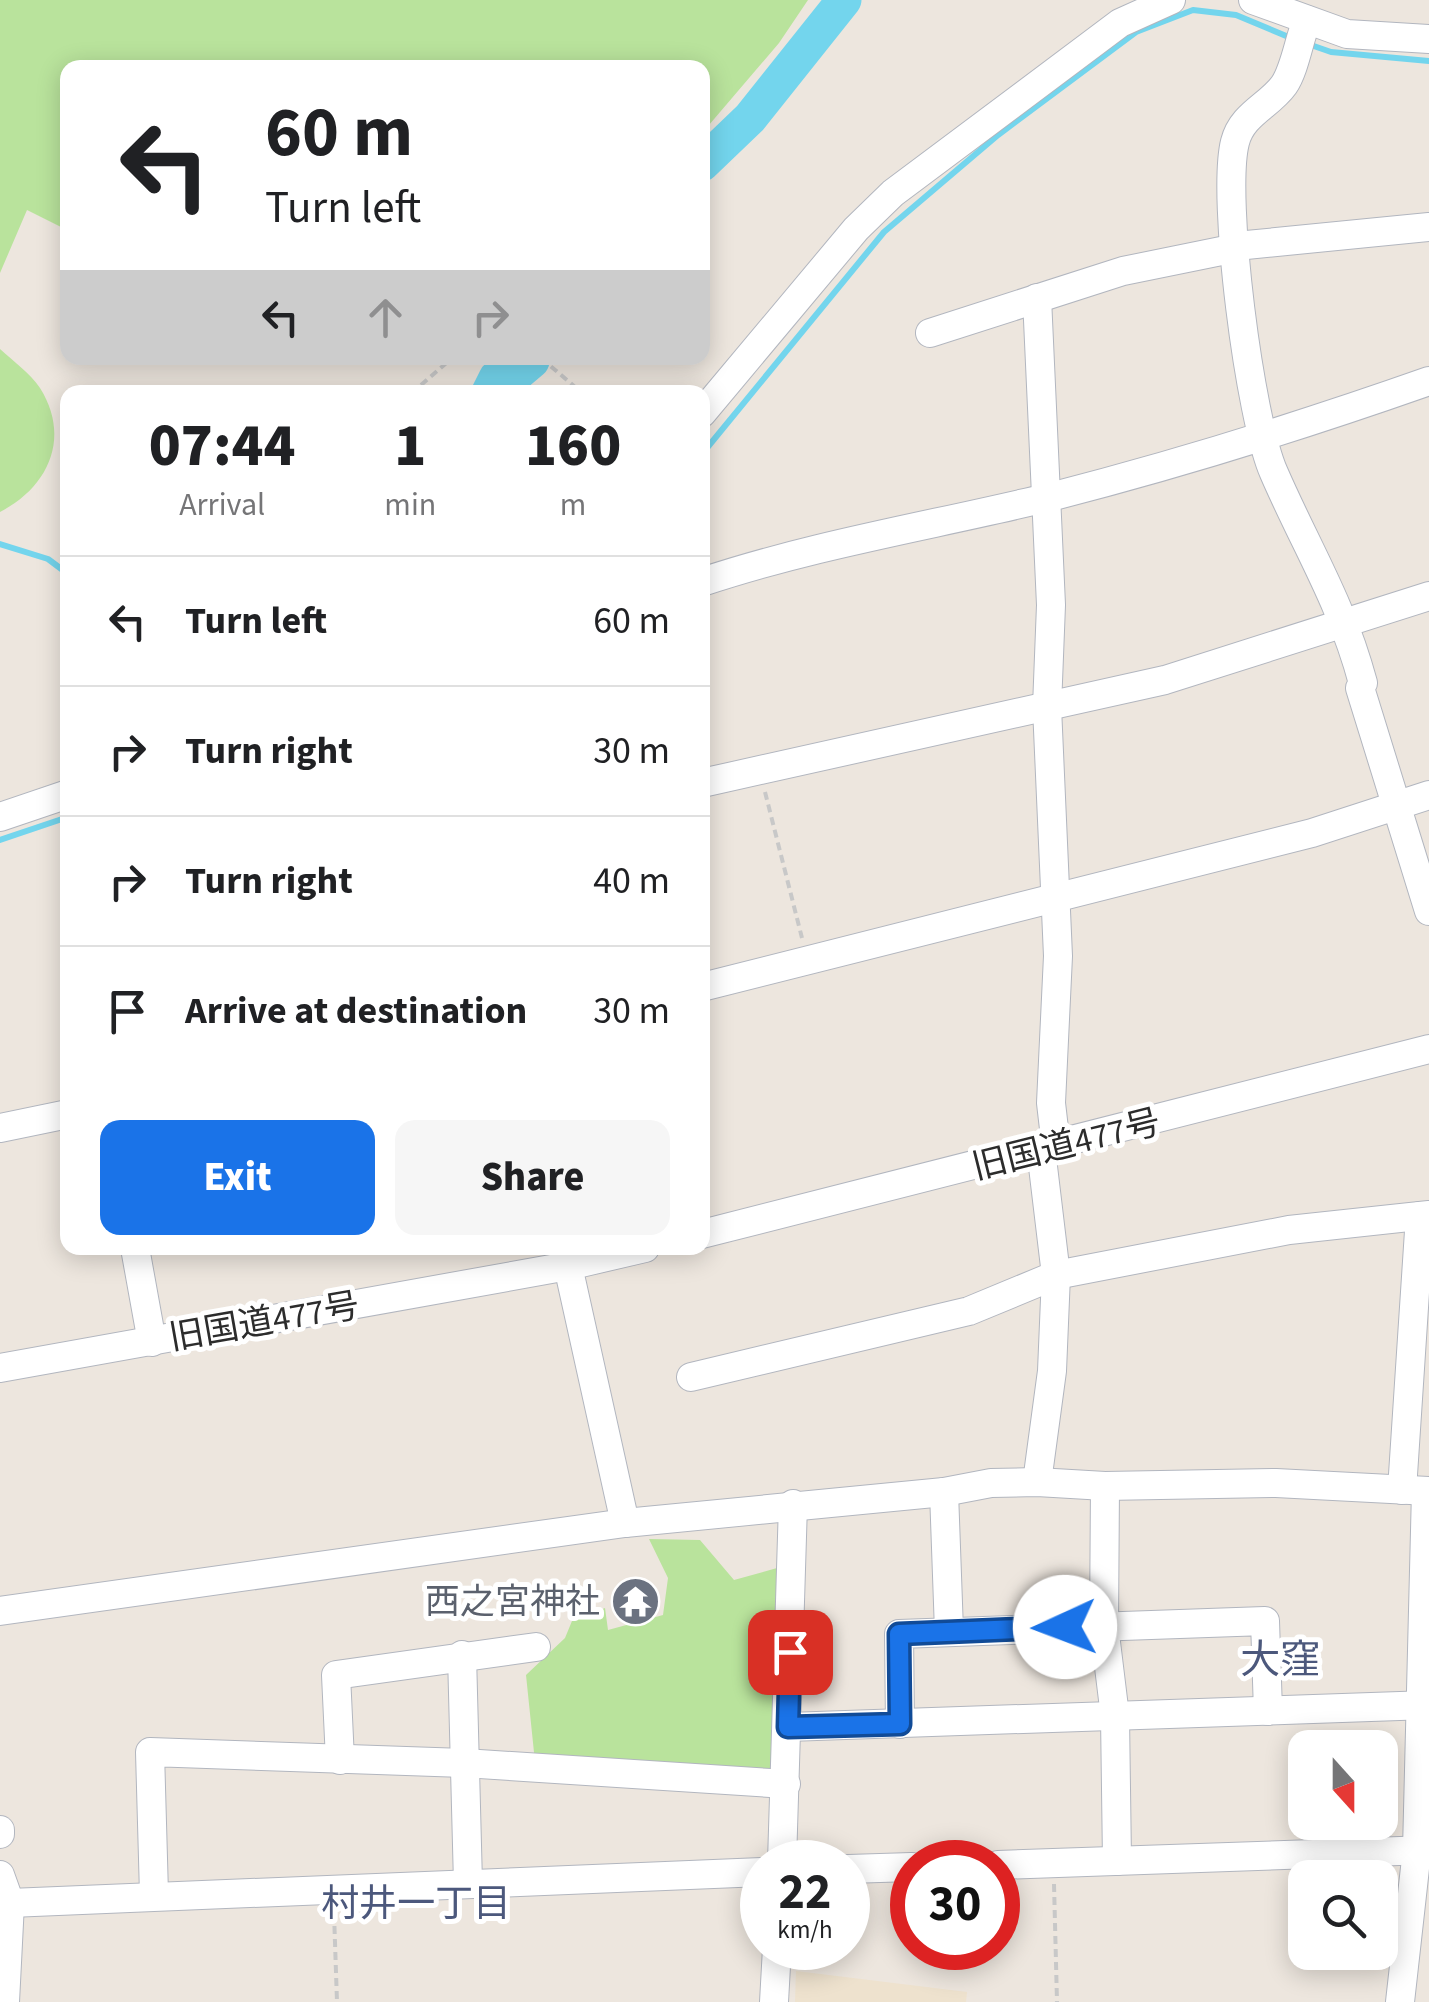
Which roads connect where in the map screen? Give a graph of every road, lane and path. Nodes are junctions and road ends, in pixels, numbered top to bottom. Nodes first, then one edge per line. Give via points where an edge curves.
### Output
1 (1171, 0) edge
2 (1253, 0) edge
3 (1302, 34) junction
4 (1429, 39) edge
5 (1429, 227) edge
6 (1236, 247) junction
7 (1038, 298) junction
8 (930, 333) dead end
9 (444, 365) edge
10 (550, 365) edge
11 (1429, 381) edge
12 (420, 385) dead end
13 (573, 385) edge
14 (710, 403) edge
15 (1262, 440) junction
16 (1047, 497) junction
17 (710, 580) edge
18 (1429, 596) edge
19 (1346, 622) junction
20 (1047, 707) junction
21 (760, 769) junction
22 (710, 780) edge
23 (1429, 795) edge
24 (60, 797) edge
25 (1400, 805) junction
26 (0, 817) edge
27 (1056, 899) junction
28 (1429, 911) edge
29 (808, 962) junction
30 (710, 985) edge
31 (1429, 1048) edge
32 (60, 1116) edge
33 (0, 1128) edge
34 (1048, 1148) junction
35 (1424, 1216) edge
36 (710, 1232) edge
37 (136, 1255) edge
38 (584, 1258) edge
39 (1056, 1275) junction
40 (152, 1342) junction
41 (0, 1368) edge
42 (692, 1377) dead end
43 (1037, 1482) junction
44 (1104, 1486) junction
45 (1419, 1491) edge
46 (944, 1492) junction
47 (793, 1504) junction
48 (625, 1523) junction
49 (1426, 1606) edge
50 (0, 1611) edge
51 (1104, 1626) junction
52 (949, 1632) junction
53 (536, 1646) dead end
54 (462, 1655) junction
55 (1425, 1705) edge
56 (1268, 1711) junction
57 (1115, 1716) junction
58 (900, 1724) junction
59 (788, 1727) junction
60 (340, 1760) junction
61 (464, 1763) junction
62 (786, 1784) junction
63 (783, 1840) edge
64 (1423, 1850) edge
65 (1117, 1861) junction
66 (1020, 1864) edge
67 (740, 1873) edge
68 (0, 1875) edge
69 (468, 1884) junction
70 (1054, 1884) dead end
71 (154, 1894) junction
72 (10, 1903) junction
73 (334, 1908) dead end
74 (776, 1970) edge
75 (5, 2002) edge
76 (337, 2002) edge
77 (774, 2002) edge
78 (1057, 2002) edge
79 (1400, 2002) edge

1 - 14 street via 1120,23 893,194
2 - 3 street
3 - 4 street
3 - 6 street via 1286,83 1248,117 1236,140
5 - 6 street
6 - 7 street
6 - 15 street
7 - 8 street
7 - 16 street
9 - 12 path
10 - 13 path
11 - 15 street
15 - 16 street
15 - 19 street
16 - 17 street
16 - 20 street
18 - 19 street
19 - 20 street via 1166,680
19 - 25 street via 1375,738
20 - 21 street
20 - 27 street
21 - 22 street
21 - 29 path
23 - 25 street
24 - 26 street
25 - 27 street
25 - 28 street
27 - 29 street
27 - 34 street
29 - 30 street
31 - 34 street, 旧国道477号
32 - 33 street
34 - 36 street, 旧国道477号
34 - 39 street
35 - 39 street via 1290,1230
35 - 45 street
37 - 40 street
38 - 40 street, 旧国道477号
38 - 48 street
39 - 42 street via 969,1310
39 - 43 street
40 - 41 street, 旧国道477号
43 - 44 street
43 - 46 street
44 - 45 street via 1276,1483
44 - 51 street
45 - 49 street
46 - 47 street
46 - 52 street
47 - 48 street
47 - 59 street
48 - 50 street
49 - 55 street
51 - 52 street
51 - 56 street via 1264,1621
51 - 57 street
52 - 58 street via 899,1634
53 - 54 street
54 - 60 street via 336,1675
54 - 61 street
55 - 56 street
55 - 64 street
56 - 57 street
57 - 58 street
57 - 65 street
58 - 59 street
59 - 62 street
60 - 61 street
60 - 71 street via 150,1752
61 - 62 street
61 - 69 street
62 - 63 street
64 - 65 street
64 - 79 street
65 - 66 street
67 - 69 street
68 - 72 street
69 - 71 street
70 - 78 path
71 - 72 street
72 - 75 street
73 - 76 path
74 - 77 street

